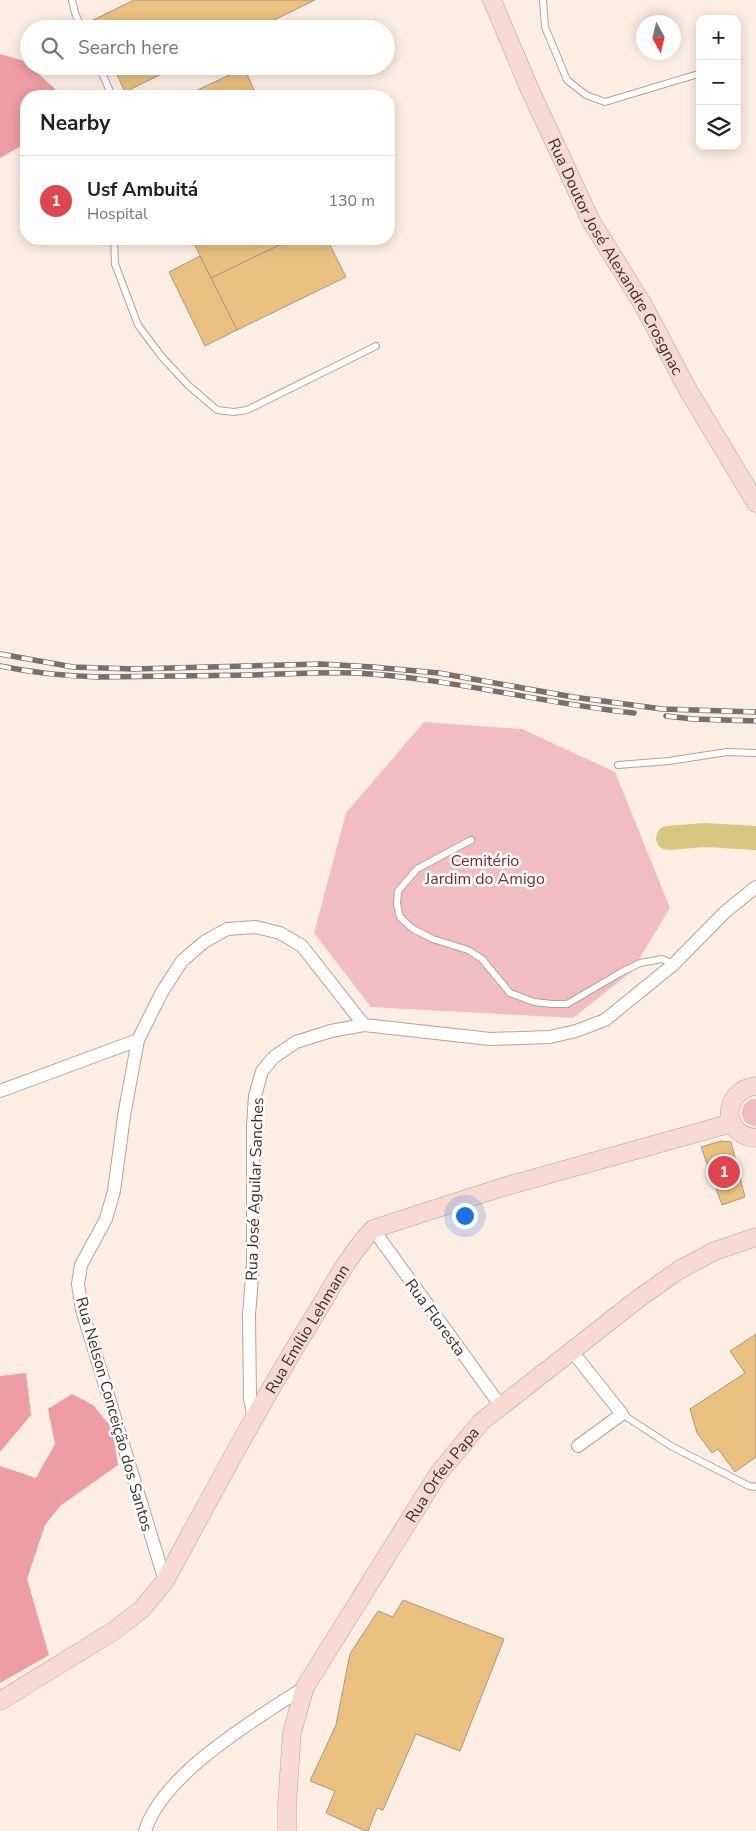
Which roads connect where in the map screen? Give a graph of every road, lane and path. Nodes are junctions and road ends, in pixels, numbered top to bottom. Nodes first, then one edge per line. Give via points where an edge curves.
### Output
1 (72, 0) edge
2 (492, 0) edge
3 (543, 0) edge
4 (78, 20) edge
5 (695, 74) dead end
6 (103, 75) edge
7 (109, 90) edge
8 (114, 245) edge
9 (376, 346) dead end
10 (756, 503) edge
11 (756, 753) edge
12 (618, 765) dead end
13 (471, 840) dead end
14 (756, 887) edge
15 (674, 964) junction
16 (364, 1025) junction
17 (138, 1040) junction
18 (753, 1084) edge
19 (0, 1091) edge
20 (732, 1123) junction
21 (756, 1138) edge
22 (373, 1229) junction
23 (756, 1237) edge
24 (571, 1350) junction
25 (500, 1406) junction
26 (622, 1414) junction
27 (254, 1419) junction
28 (578, 1446) dead end
29 (756, 1486) edge
30 (165, 1581) junction
31 (305, 1687) junction
32 (0, 1701) edge
33 (145, 1831) edge
34 (287, 1831) edge

1 - 4 lane
2 - 10 main road, Rua Doutor José Alexandre Crosgnac via 591,221 642,303 688,390
3 - 5 lane via 545,27 567,80 586,95 605,102
6 - 7 lane
8 - 9 lane via 115,264 138,325 162,358 217,410 247,410
11 - 12 lane via 727,752
13 - 15 lane via 417,869 398,891 400,917 413,929 468,950 482,959 510,993 534,1002 567,1004 640,963 662,959
14 - 15 street, Rua José Aguilar Sanches via 725,912
15 - 16 street, Rua José Aguilar Sanches via 606,1020 550,1037 490,1039
16 - 17 street, Rua Nelson Conceição dos Santos via 302,946 280,933 256,926 227,929 204,942 182,961
16 - 27 street, Rua José Aguilar Sanches via 330,1030 296,1042 274,1057 262,1071 255,1096 253,1264 249,1315 250,1399
17 - 19 street
17 - 30 street, Rua Nelson Conceição dos Santos via 114,1191 106,1219 81,1265 78,1284 82,1310
18 - 20 main road via 734,1097 729,1114
20 - 21 main road via 742,1134
20 - 22 main road via 503,1187
22 - 25 street, Rua Floresta
22 - 27 main road, Rua Emílio Lehmann via 341,1272
23 - 24 main road, Rua Orfeu Papa via 715,1251 679,1270
24 - 25 main road, Rua Orfeu Papa
24 - 26 street
25 - 31 main road, Rua Orfeu Papa via 481,1422 438,1474
26 - 28 street
26 - 29 lane via 672,1446 749,1486
27 - 30 main road, Rua Emílio Lehmann
30 - 32 main road, Rua Emílio Lehmann via 142,1610 112,1632
31 - 33 street via 237,1732 181,1777 149,1820
31 - 34 main road, Rua Orfeu Papa via 292,1732

